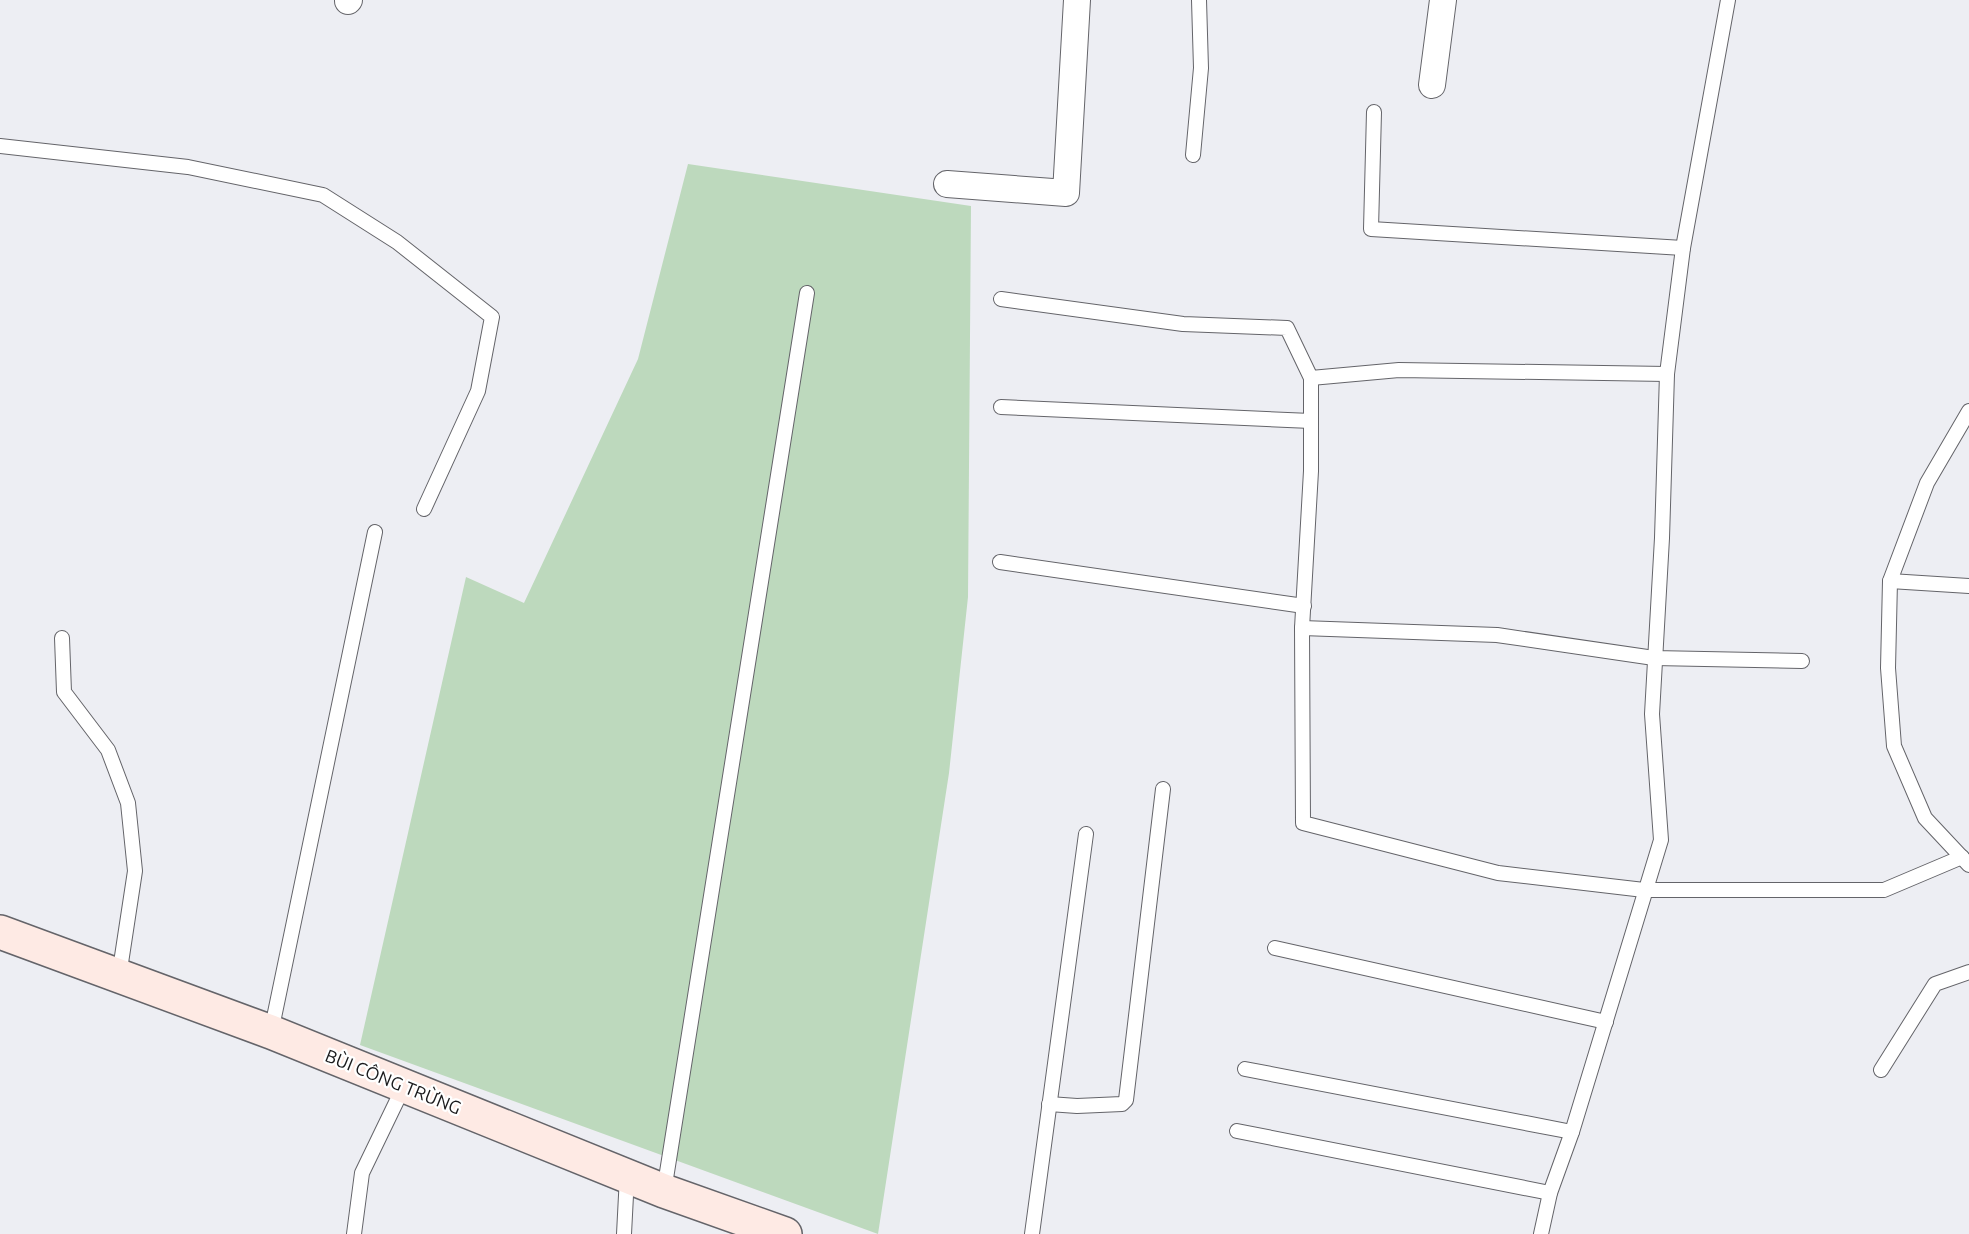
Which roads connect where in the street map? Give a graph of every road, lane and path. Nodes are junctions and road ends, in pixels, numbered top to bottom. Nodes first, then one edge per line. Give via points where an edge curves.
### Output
1 (1077, 0) edge
2 (1199, 0) edge
3 (1443, 0) edge
4 (1728, 0) edge
5 (1432, 84) dead end
6 (1374, 112) dead end
7 (0, 146) edge
8 (1193, 155) dead end
9 (947, 184) dead end
10 (1683, 248) junction
11 (807, 293) dead end
12 (1001, 298) dead end
13 (1666, 374) junction
14 (1311, 378) junction
15 (1001, 407) dead end
16 (1969, 411) edge
17 (1311, 421) junction
18 (424, 509) dead end
19 (375, 532) dead end
20 (1000, 562) dead end
21 (1890, 582) junction
22 (1969, 586) edge
23 (1304, 606) junction
24 (1302, 628) junction
25 (62, 638) dead end
26 (1654, 658) junction
27 (1802, 661) dead end
28 (1163, 789) dead end
29 (1086, 834) dead end
30 (1966, 861) edge
31 (1644, 890) junction
32 (0, 932) edge
33 (1275, 948) dead end
34 (1969, 972) edge
35 (119, 976) junction
36 (1606, 1022) junction
37 (271, 1032) junction
38 (1245, 1069) dead end
39 (1881, 1070) dead end
40 (404, 1086) junction
41 (1049, 1104) junction
42 (1237, 1131) dead end
43 (1572, 1132) junction
44 (627, 1176) junction
45 (664, 1191) junction
46 (1550, 1193) junction
47 (354, 1234) edge
48 (624, 1234) edge
49 (785, 1234) edge
50 (1032, 1234) edge
51 (1541, 1234) edge

1 - 9 street via 1066,193
2 - 8 lane via 1201,68
3 - 5 street
4 - 10 lane
6 - 10 lane via 1371,229
7 - 18 lane via 188,166 323,195 397,242 492,317 478,391
10 - 13 lane
11 - 45 lane
12 - 14 lane via 1183,324 1287,327
13 - 14 lane via 1399,370
13 - 26 lane
14 - 17 lane
15 - 17 lane
16 - 21 lane via 1928,483
17 - 23 lane
19 - 37 lane
20 - 23 lane
21 - 22 lane
21 - 30 lane via 1888,668 1894,746 1925,818
23 - 24 lane
24 - 26 lane via 1497,635
24 - 31 lane via 1303,823 1498,873
25 - 35 lane via 64,692 108,750 128,802 135,871
26 - 27 lane
26 - 31 lane via 1652,714 1661,840
28 - 41 lane via 1126,1100 1122,1104 1087,1106
29 - 41 lane
30 - 31 lane via 1884,890
31 - 36 lane
32 - 35 street, BÙI CÔNG TRỪNG
33 - 36 lane
34 - 39 lane via 1935,984
35 - 37 street, BÙI CÔNG TRỪNG
36 - 43 lane
37 - 40 street, BÙI CÔNG TRỪNG
38 - 43 lane
40 - 44 street, BÙI CÔNG TRỪNG
40 - 47 lane via 362,1173
41 - 50 lane
42 - 46 lane
43 - 46 lane
44 - 45 street, BÙI CÔNG TRỪNG
44 - 48 lane
45 - 49 street, BÙI CÔNG TRỪNG
46 - 51 lane

